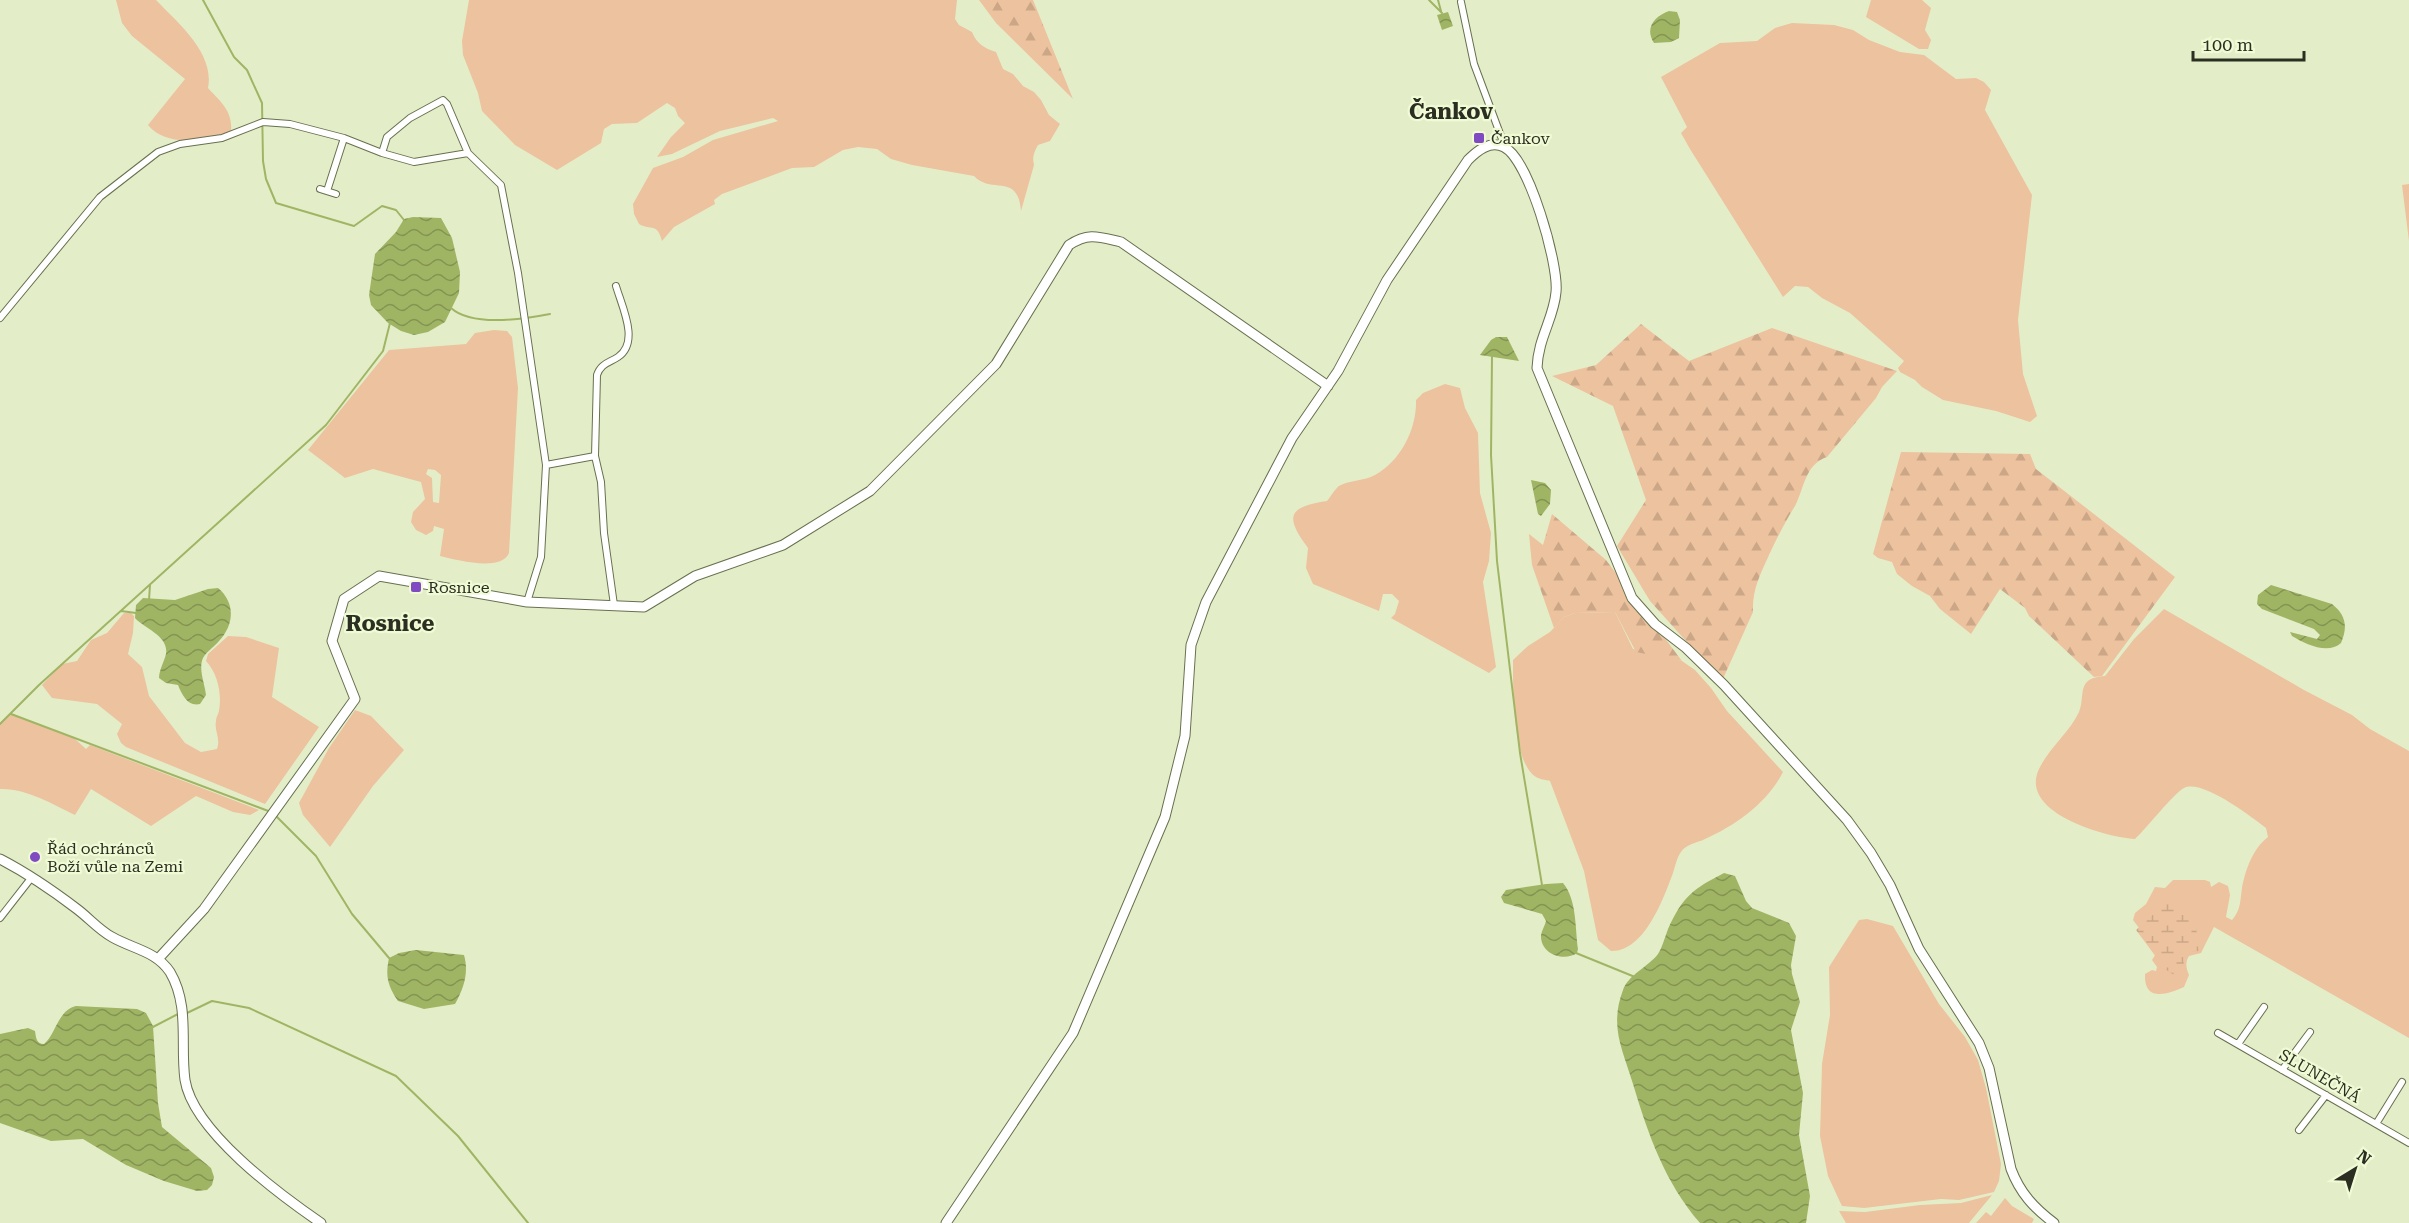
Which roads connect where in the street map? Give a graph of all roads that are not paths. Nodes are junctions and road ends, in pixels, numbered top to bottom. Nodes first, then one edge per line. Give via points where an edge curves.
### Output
1 (1461, 2) dead end
2 (344, 138) junction
3 (1505, 147) junction
4 (382, 153) junction
5 (468, 153) junction
6 (336, 194) dead end
7 (616, 286) dead end
8 (0, 318) edge
9 (1328, 386) junction
10 (595, 456) junction
11 (546, 465) junction
12 (527, 602) junction
13 (614, 606) junction
14 (0, 859) edge
15 (32, 877) junction
16 (0, 918) edge
17 (158, 959) junction
18 (2264, 1007) dead end
19 (2310, 1032) dead end
20 (2218, 1033) dead end
21 (2238, 1044) junction
22 (2282, 1070) junction
23 (2402, 1082) dead end
24 (2326, 1095) junction
25 (2376, 1124) junction
26 (2299, 1130) dead end
27 (2409, 1143) edge
28 (321, 1223) edge
29 (946, 1223) edge
30 (2054, 1223) edge

1 - 3 street via 1474,64
2 - 4 street
2 - 6 street via 324,190
2 - 8 street via 290,124 263,122 222,138 180,144 158,152 100,197
3 - 9 street via 1489,145 1468,160 1387,280
3 - 30 street via 1525,171 1557,279 1537,368 1632,598 1655,624 1724,685 1847,820 1871,853 1919,949 1979,1043 1989,1068 2017,1185
4 - 5 street via 414,162
4 - 5 street via 387,137 443,99
5 - 11 street via 501,185
7 - 10 street via 629,332 628,346 603,365 597,375
9 - 13 street via 1121,242 1092,236 1080,238 1069,245 996,364 870,491 783,545 695,576 644,607
9 - 29 street via 1281,456 1206,602 1191,645 1185,736 1165,817 1073,1033
10 - 11 street
10 - 13 street
11 - 12 street via 541,557
12 - 13 street
12 - 17 street via 379,576 344,599 332,641 355,699 204,909
14 - 15 street
15 - 16 street
15 - 17 street via 114,938
17 - 28 street via 170,973 178,993 185,1030 185,1079 197,1111 258,1176
18 - 21 street
19 - 22 street
20 - 21 street, SLUNEČNÁ
21 - 22 street, SLUNEČNÁ
22 - 24 street, SLUNEČNÁ
23 - 25 street
24 - 25 street, SLUNEČNÁ
24 - 26 street
25 - 27 street, SLUNEČNÁ

